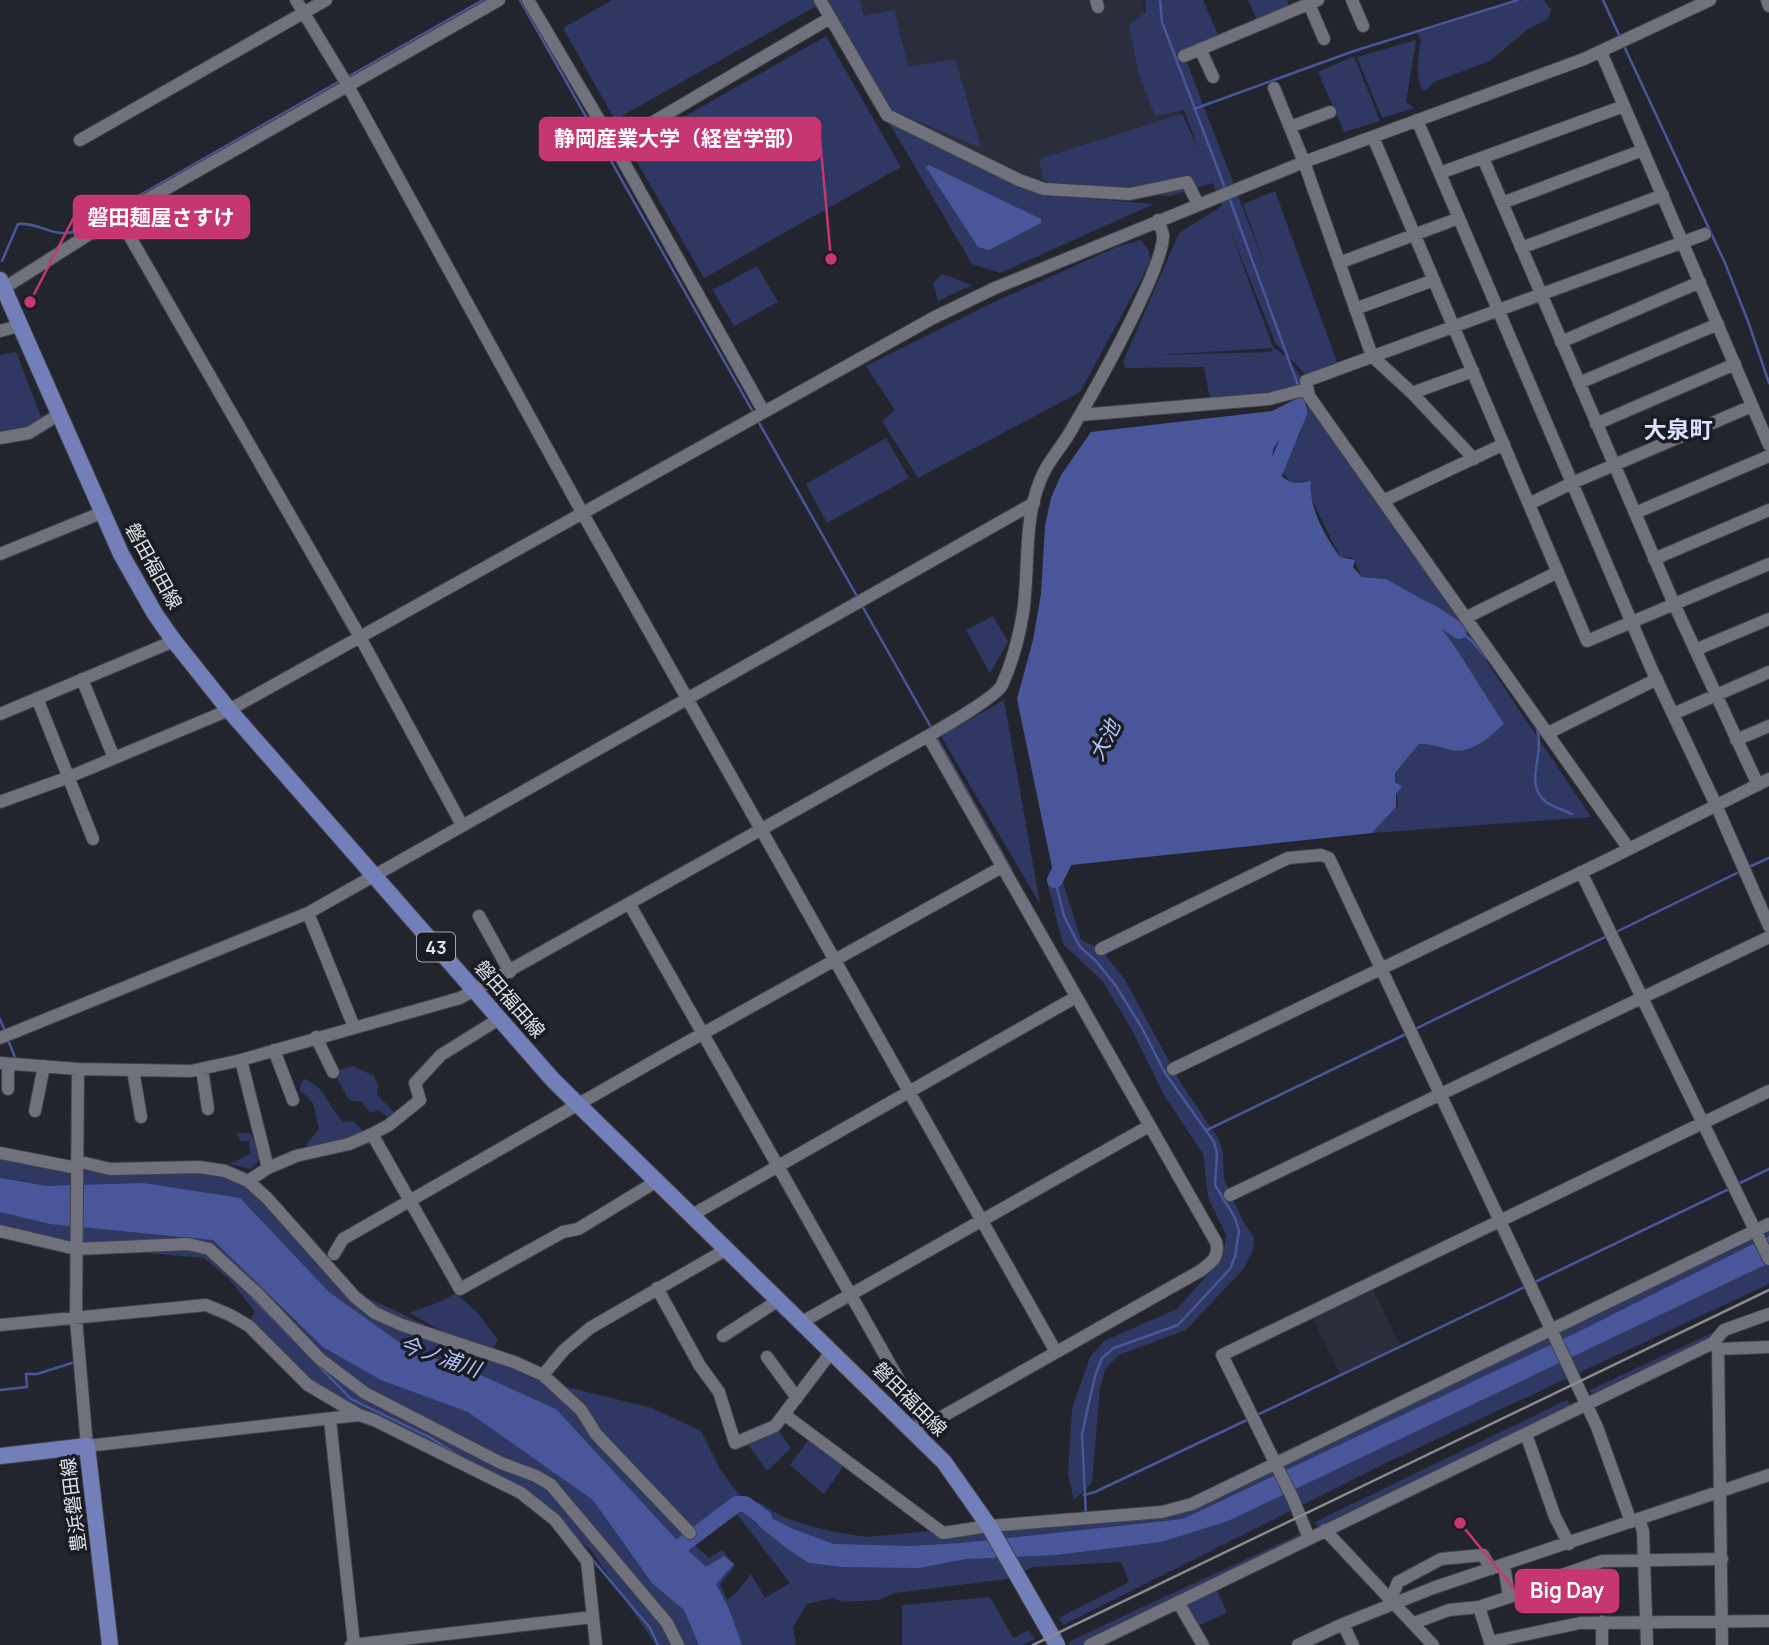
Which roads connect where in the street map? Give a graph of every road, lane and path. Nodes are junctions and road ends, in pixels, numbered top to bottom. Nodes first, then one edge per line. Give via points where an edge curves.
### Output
1 (296, 0) edge
2 (326, 0) edge
3 (499, 0) edge
4 (528, 0) edge
5 (820, 0) edge
6 (1352, 0) edge
7 (1710, 0) edge
8 (1767, 0) edge
9 (1313, 2) edge
10 (1769, 6) edge
11 (304, 13) junction
12 (830, 18) junction
13 (1363, 26) dead end
14 (1324, 39) dead end
15 (1200, 49) junction
16 (1601, 52) junction
17 (1184, 56) dead end
18 (1213, 77) dead end
19 (348, 86) junction
20 (1274, 88) dead end
21 (1624, 106) junction
22 (1330, 112) dead end
23 (1418, 120) junction
24 (1290, 127) junction
25 (1373, 137) junction
26 (80, 141) dead end
27 (614, 145) junction
28 (1643, 150) junction
29 (1483, 158) junction
30 (1304, 162) junction
31 (1440, 173) junction
32 (1663, 195) junction
33 (1502, 203) junction
34 (1198, 204) junction
35 (118, 216) junction
36 (1459, 218) junction
37 (1158, 220) junction
38 (1705, 234) dead end
39 (1415, 235) junction
40 (1683, 242) junction
41 (1521, 248) junction
42 (1339, 263) junction
43 (1434, 280) junction
44 (1700, 282) junction
45 (2, 284) edge
46 (1541, 295) junction
47 (1356, 309) junction
48 (1497, 310) junction
49 (1718, 324) junction
50 (19, 326) junction
51 (1454, 326) junction
52 (0, 331) edge
53 (1561, 342) junction
54 (1372, 356) junction
55 (1735, 364) junction
56 (1473, 371) junction
57 (1579, 383) junction
58 (1307, 389) junction
59 (1412, 393) junction
60 (1752, 406) junction
61 (764, 412) junction
62 (58, 415) junction
63 (1080, 415) junction
64 (1596, 424) junction
65 (0, 438) edge
66 (1504, 444) junction
67 (1769, 445) edge
68 (1769, 456) edge
69 (1474, 458) junction
70 (1614, 465) junction
71 (1572, 483) junction
72 (1383, 501) junction
73 (1034, 503) junction
74 (1529, 504) junction
75 (1769, 510) edge
76 (101, 513) junction
77 (1635, 513) junction
78 (583, 514) junction
79 (0, 554) edge
80 (1654, 559) junction
81 (1769, 564) edge
82 (1558, 572) junction
83 (1674, 604) junction
84 (1467, 617) junction
85 (1769, 619) edge
86 (1632, 623) junction
87 (360, 637) junction
88 (174, 641) junction
89 (1695, 650) junction
90 (1769, 672) edge
91 (82, 679) junction
92 (1657, 679) junction
93 (1715, 696) junction
94 (37, 698) junction
95 (687, 698) junction
96 (229, 710) junction
97 (0, 713) edge
98 (1673, 714) junction
99 (1769, 726) edge
100 (1548, 733) junction
101 (928, 736) junction
102 (1736, 740) junction
103 (114, 758) junction
104 (69, 777) junction
105 (1763, 782) edge
106 (0, 802) edge
107 (1716, 805) junction
108 (462, 825) junction
109 (761, 830) junction
110 (93, 839) dead end
111 (1629, 849) junction
112 (1002, 867) junction
113 (1581, 872) junction
114 (373, 876) junction
115 (630, 905) junction
116 (308, 913) junction
117 (479, 916) dead end
118 (1769, 926) edge
119 (1769, 937) edge
120 (1101, 949) dead end
121 (834, 962) junction
122 (1381, 967) junction
123 (510, 972) junction
124 (475, 992) junction
125 (1642, 996) junction
126 (1076, 997) junction
127 (499, 1019) junction
128 (354, 1027) junction
129 (704, 1033) junction
130 (4, 1036) edge
131 (316, 1037) junction
132 (274, 1050) junction
133 (240, 1060) junction
134 (4, 1063) edge
135 (44, 1066) junction
136 (78, 1069) junction
137 (202, 1069) junction
138 (1173, 1069) dead end
139 (132, 1070) junction
140 (333, 1073) dead end
141 (8, 1089) dead end
142 (1769, 1091) edge
143 (908, 1092) junction
144 (1440, 1093) junction
145 (293, 1100) dead end
146 (578, 1105) junction
147 (208, 1109) dead end
148 (35, 1111) dead end
149 (141, 1116) dead end
150 (1703, 1123) junction
151 (1149, 1126) junction
152 (372, 1134) junction
153 (0, 1153) edge
154 (778, 1165) junction
155 (77, 1167) junction
156 (268, 1168) junction
157 (248, 1181) junction
158 (657, 1181) junction
159 (1230, 1195) dead end
160 (410, 1201) junction
161 (692, 1215) junction
162 (981, 1221) junction
163 (1502, 1221) junction
164 (1769, 1224) edge
165 (0, 1231) edge
166 (1756, 1232) junction
167 (76, 1244) junction
168 (727, 1249) junction
169 (334, 1254) dead end
170 (1769, 1259) edge
171 (657, 1288) junction
172 (852, 1295) junction
173 (779, 1300) junction
174 (1769, 1314) edge
175 (76, 1319) junction
176 (802, 1322) junction
177 (0, 1325) edge
178 (1551, 1332) junction
179 (723, 1336) dead end
180 (1716, 1346) junction
181 (1769, 1347) edge
182 (832, 1351) junction
183 (1056, 1352) junction
184 (768, 1357) dead end
185 (543, 1374) junction
186 (797, 1398) junction
187 (1586, 1406) junction
188 (359, 1415) junction
189 (785, 1415) junction
190 (330, 1420) junction
191 (920, 1429) junction
192 (1526, 1434) junction
193 (87, 1446) junction
194 (0, 1455) edge
195 (1277, 1464) junction
196 (1769, 1475) edge
197 (1721, 1491) junction
198 (1635, 1521) junction
199 (989, 1527) junction
200 (1325, 1530) junction
201 (690, 1533) dead end
202 (1309, 1538) junction
203 (1569, 1544) junction
204 (1722, 1559) junction
205 (1643, 1561) junction
206 (1497, 1567) junction
207 (1509, 1597) junction
208 (1393, 1601) junction
209 (1178, 1602) junction
210 (1479, 1607) junction
211 (593, 1617) junction
212 (1769, 1621) edge
213 (1602, 1622) junction
214 (1722, 1622) junction
215 (1414, 1623) junction
216 (1645, 1623) junction
217 (1343, 1624) junction
218 (1491, 1643) edge
219 (110, 1645) edge
220 (353, 1645) edge
221 (596, 1645) edge
222 (678, 1645) edge
223 (1057, 1645) edge
224 (1090, 1645) edge
225 (1203, 1645) edge
226 (1298, 1645) edge
227 (1353, 1645) edge
228 (1433, 1645) edge
229 (1602, 1645) edge
230 (1647, 1645) edge
231 (1722, 1645) edge

1 - 11 street
2 - 11 street
3 - 19 street
4 - 27 street
5 - 12 street
6 - 13 street
7 - 16 street
8 - 10 street
9 - 14 street
9 - 15 street
11 - 19 street
11 - 26 street
12 - 27 street
12 - 34 street via 887,115 1044,189 1130,194 1187,182
15 - 17 street
15 - 18 street
16 - 21 street
16 - 23 street
19 - 35 street
19 - 78 street
20 - 24 street
21 - 28 street
21 - 29 street
22 - 24 street
23 - 25 street
23 - 31 street
24 - 30 street
25 - 30 street
25 - 39 street
27 - 61 street
28 - 32 street
28 - 33 street
29 - 31 street
29 - 33 street
30 - 34 street
30 - 42 street
31 - 36 street
32 - 40 street
32 - 41 street
33 - 41 street
34 - 37 street
35 - 45 street
35 - 87 street
36 - 39 street
36 - 48 street
37 - 61 street via 933,318
37 - 63 street via 1163,236 1151,276
38 - 40 street
39 - 42 street
39 - 43 street
40 - 44 street
40 - 46 street
41 - 46 street
42 - 47 street
43 - 47 street
43 - 51 street
44 - 49 street
44 - 53 street
45 - 50 main road, 磐田福田線 / 43
46 - 48 street
46 - 53 street
47 - 54 street
48 - 51 street
48 - 71 street
49 - 55 street
49 - 57 street
50 - 52 street
50 - 62 main road, 磐田福田線 / 43
51 - 54 street
51 - 56 street
53 - 57 street
54 - 58 street via 1306,381
54 - 59 street
55 - 60 street
55 - 64 street
56 - 59 street
56 - 66 street
57 - 64 street
58 - 63 street via 1269,400
58 - 72 street
59 - 69 street
60 - 67 street
60 - 70 street
61 - 78 street
62 - 65 street via 29,433
62 - 76 main road, 磐田福田線 / 43
63 - 73 street via 1044,473
64 - 70 street
66 - 69 street
66 - 74 street
68 - 77 street
69 - 72 street
70 - 71 street
70 - 77 street
71 - 74 street
71 - 86 street
72 - 84 street
73 - 95 street
73 - 101 street via 1023,612 1001,688
74 - 82 street
75 - 80 street
76 - 79 street
76 - 88 main road, 磐田福田線 / 43
77 - 80 street
78 - 87 street
78 - 95 street
80 - 83 street
81 - 83 street
82 - 84 street
82 - 86 street via 1587,641
83 - 86 street
83 - 89 street
84 - 100 street
85 - 89 street
86 - 92 street
87 - 96 street
87 - 108 street
88 - 91 street
88 - 96 main road, 磐田福田線 / 43
89 - 93 street
90 - 93 street
91 - 94 street
91 - 103 street
92 - 98 street
92 - 100 street
93 - 98 street
93 - 102 street
94 - 97 street
94 - 104 street
95 - 108 street
95 - 109 street
96 - 103 street
96 - 114 main road, 磐田福田線 / 43
98 - 107 street
99 - 102 street
100 - 111 street
101 - 109 street
101 - 112 street
102 - 105 street
103 - 104 street
104 - 106 street
104 - 110 street
105 - 107 street
107 - 111 street
107 - 118 street
108 - 114 street
109 - 115 street
109 - 121 street
111 - 113 street
112 - 121 street
112 - 126 street
113 - 122 street
113 - 125 street
114 - 116 street
114 - 124 main road, 磐田福田線 / 43
115 - 123 street
115 - 129 street
116 - 128 street
116 - 130 street
117 - 123 street
119 - 125 street
120 - 122 street via 1287,858 1321,855 1329,858
121 - 129 street
121 - 143 street
122 - 138 street
122 - 144 street
123 - 124 street
124 - 127 main road, 磐田福田線 / 43
124 - 128 street
125 - 144 street
125 - 150 street
126 - 143 street
126 - 151 street
127 - 146 main road, 磐田福田線 / 43
127 - 152 street via 441,1055 415,1083 420,1100
128 - 131 street
129 - 146 street
129 - 154 street
131 - 132 street
131 - 140 street
132 - 133 street
132 - 145 street
133 - 137 street
133 - 156 street
134 - 135 street
134 - 141 street
135 - 136 street
135 - 148 street
136 - 139 street
136 - 155 street
137 - 139 street
137 - 147 street
139 - 149 street
142 - 150 street
143 - 154 street
143 - 162 street
144 - 159 street
144 - 163 street
146 - 158 main road, 磐田福田線 / 43
146 - 160 street
150 - 163 street
150 - 166 street
151 - 162 street
151 - 183 street via 1216,1242 1216,1258
152 - 156 street
152 - 160 street
153 - 155 street
154 - 161 street
154 - 172 street
155 - 157 street via 199,1167
155 - 167 street
156 - 157 street
157 - 185 street via 355,1297 375,1312
158 - 160 street via 460,1289
158 - 161 main road, 磐田福田線 / 43
160 - 169 street via 343,1239
161 - 168 main road, 磐田福田線 / 43
162 - 172 street
162 - 183 street
163 - 178 street
163 - 195 street via 1222,1355
164 - 166 street
165 - 167 street
166 - 170 street
166 - 178 street
167 - 175 street
167 - 222 street via 188,1244 209,1249 320,1359 365,1393 551,1485 667,1623
168 - 171 street
168 - 173 main road, 磐田福田線 / 43
171 - 185 street via 590,1328
171 - 189 street via 699,1366 719,1392 735,1443 775,1426
172 - 176 street
172 - 191 street
173 - 176 main road, 磐田福田線 / 43
173 - 179 street
174 - 180 street via 1724,1330
175 - 177 street
175 - 188 street via 206,1305 249,1326 308,1385
175 - 193 street
176 - 182 main road, 磐田福田線 / 43
178 - 187 street
178 - 195 street
180 - 181 street
180 - 187 street
180 - 197 street
182 - 186 street
182 - 191 main road, 磐田福田線 / 43
183 - 191 street
184 - 186 street
185 - 201 street
186 - 189 street
187 - 192 street
187 - 198 street
188 - 190 street
188 - 211 street via 500,1481 555,1520 587,1561
189 - 199 street via 943,1533
190 - 193 street
190 - 220 street
191 - 199 main road, 磐田福田線 / 43
192 - 200 street
192 - 203 street
193 - 194 main road, 豊浜磐田線
193 - 219 main road, 豊浜磐田線
195 - 199 street via 1178,1509
195 - 202 street
196 - 197 street
197 - 198 street
197 - 204 street
198 - 203 street
198 - 205 street via 1643,1531
199 - 223 main road, 磐田福田線 / 43
200 - 202 street
200 - 208 street
202 - 209 street
203 - 206 street
204 - 205 street
204 - 214 street
205 - 207 street via 1602,1561
205 - 216 street
206 - 207 street
206 - 208 street
206 - 208 street via 1483,1555 1441,1559 1398,1582
207 - 210 street
208 - 215 street
208 - 217 street
209 - 224 street
209 - 225 street
210 - 215 street via 1449,1610
210 - 218 street
211 - 220 street
211 - 221 street
212 - 214 street
213 - 216 street
213 - 218 street
213 - 229 street
214 - 216 street
214 - 231 street
215 - 228 street
216 - 230 street
217 - 226 street
217 - 227 street

